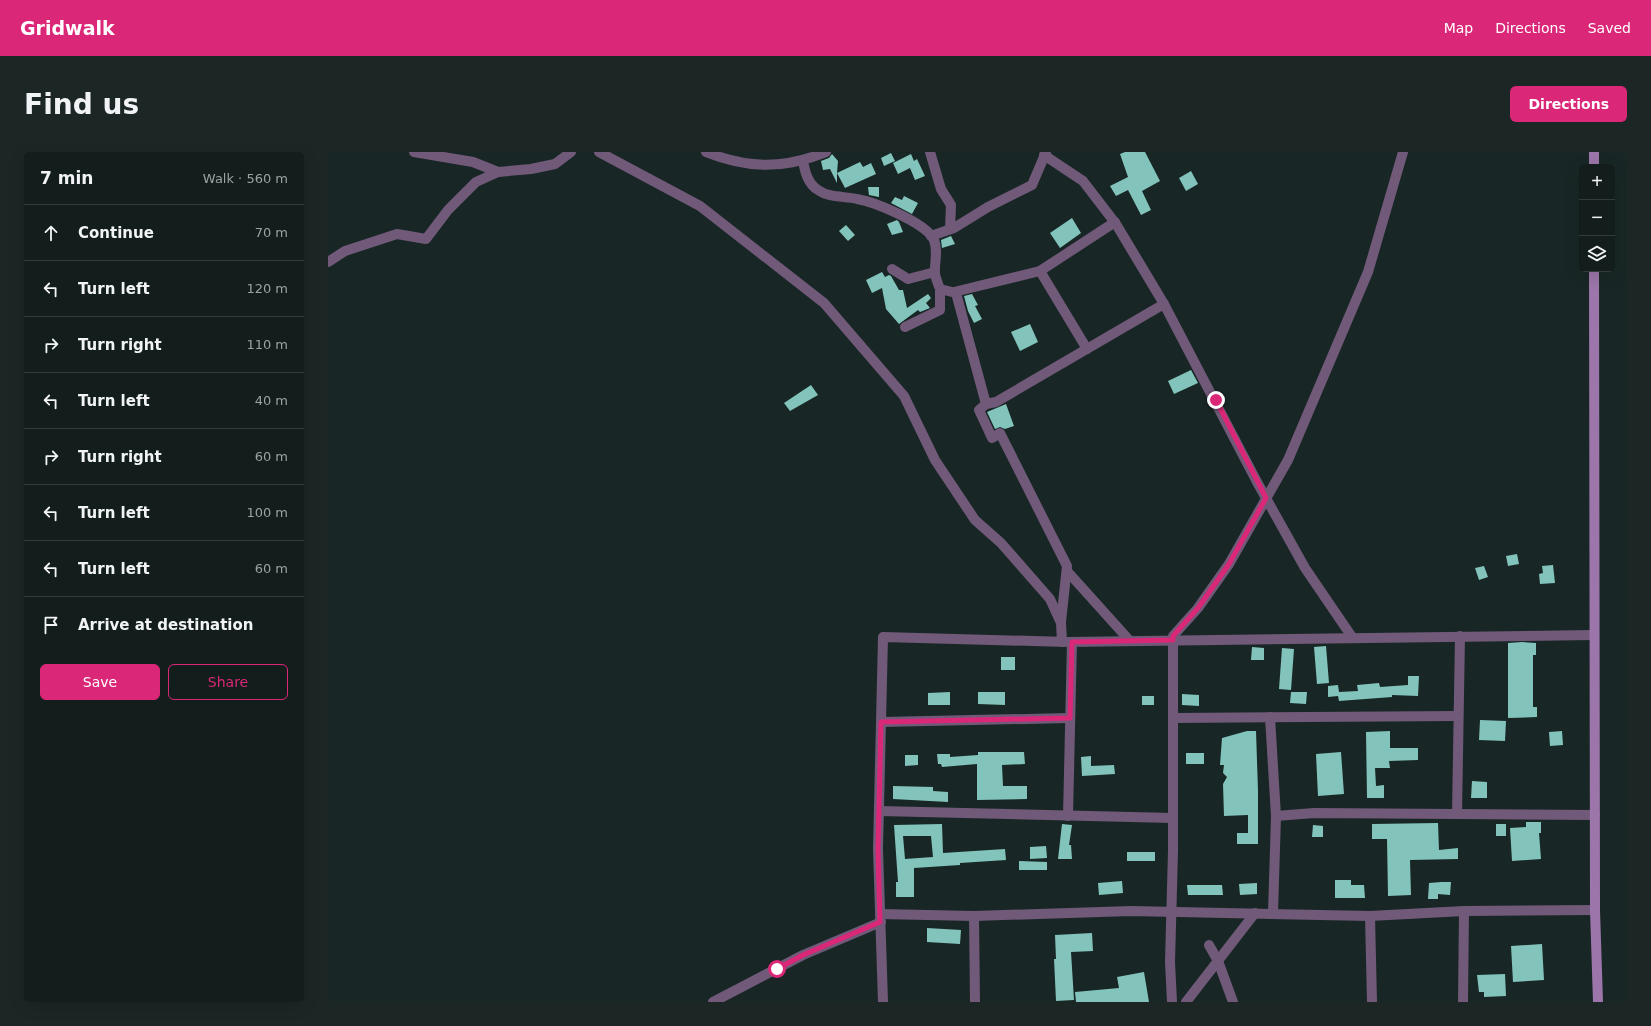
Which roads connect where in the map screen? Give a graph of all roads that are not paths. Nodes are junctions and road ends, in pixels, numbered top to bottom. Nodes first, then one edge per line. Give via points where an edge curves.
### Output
1 (414, 152) edge
2 (570, 152) edge
3 (599, 152) edge
4 (706, 152) edge
5 (826, 152) edge
6 (930, 152) edge
7 (1403, 152) edge
8 (1594, 152) edge
9 (1045, 153) edge
10 (803, 161) junction
11 (1594, 164) edge
12 (498, 172) junction
13 (1115, 222) junction
14 (950, 229) junction
15 (931, 236) junction
16 (328, 262) edge
17 (892, 269) dead end
18 (1040, 271) junction
19 (935, 272) junction
20 (1594, 272) edge
21 (940, 289) junction
22 (954, 292) junction
23 (1164, 304) junction
24 (905, 327) dead end
25 (1087, 349) junction
26 (986, 404) junction
27 (1266, 498) junction
28 (1067, 571) junction
29 (1061, 622) junction
30 (1594, 635) junction
31 (1460, 636) junction
32 (1352, 637) junction
33 (1173, 640) junction
34 (1130, 641) junction
35 (1067, 642) junction
36 (1458, 716) junction
37 (1270, 717) junction
38 (1070, 718) junction
39 (1173, 718) junction
40 (881, 722) junction
41 (879, 811) junction
42 (1457, 814) junction
43 (1595, 815) junction
44 (1068, 816) junction
45 (1276, 816) junction
46 (1173, 818) junction
47 (1595, 910) junction
48 (1464, 911) junction
49 (1172, 912) junction
50 (1255, 913) junction
51 (1273, 914) junction
52 (974, 916) junction
53 (1370, 916) junction
54 (880, 918) junction
55 (1209, 945) dead end
56 (1218, 961) junction
57 (713, 1002) edge
58 (883, 1002) edge
59 (975, 1002) edge
60 (1172, 1002) edge
61 (1186, 1002) edge
62 (1233, 1002) edge
63 (1372, 1002) edge
64 (1463, 1002) edge
65 (1598, 1002) edge

1 - 12 street via 472,162
2 - 12 street via 555,164
3 - 29 street via 700,206 824,303 904,396 935,460 975,520 1001,543 1050,599
4 - 10 street via 744,163 764,165
5 - 10 street
6 - 14 street via 941,189 952,205
7 - 27 street via 1368,272 1288,460
8 - 11 street
9 - 13 street via 1084,181
9 - 14 street via 1032,185
10 - 15 street via 806,174 817,190 825,194 858,199 887,210 920,227
12 - 16 street via 476,182 448,210 426,239 397,234 345,251
13 - 18 street
13 - 23 street
14 - 15 street
15 - 19 street via 936,247
17 - 19 street via 908,279
18 - 22 street
18 - 25 street
19 - 21 street
20 - 30 street
21 - 22 street
21 - 24 street via 940,310
22 - 26 street via 965,322
23 - 25 street
23 - 27 street
25 - 26 street via 996,402
26 - 28 street via 979,410 992,438 1000,433 1067,566
27 - 32 street via 1305,568
27 - 33 street via 1229,564 1198,608 1173,636
28 - 29 street
28 - 34 street
29 - 35 street
30 - 31 street
30 - 43 street
31 - 32 street
31 - 36 street
32 - 33 street
33 - 34 street
33 - 39 street
34 - 35 street
35 - 38 street
35 - 40 street via 883,637
36 - 37 street
36 - 42 street
37 - 39 street
37 - 45 street
38 - 40 street
38 - 44 street
39 - 46 street
40 - 41 street
41 - 44 street
41 - 54 street
42 - 43 street
42 - 45 street via 1314,813
43 - 47 street
44 - 46 street
45 - 51 street
46 - 49 street
47 - 48 street
47 - 65 street
48 - 53 street
48 - 64 street
49 - 50 street
49 - 52 street
49 - 60 street
50 - 51 street
50 - 56 street
51 - 53 street
52 - 54 street
52 - 59 street
53 - 63 street
54 - 57 street
54 - 58 street
55 - 56 street
56 - 61 street
56 - 62 street

